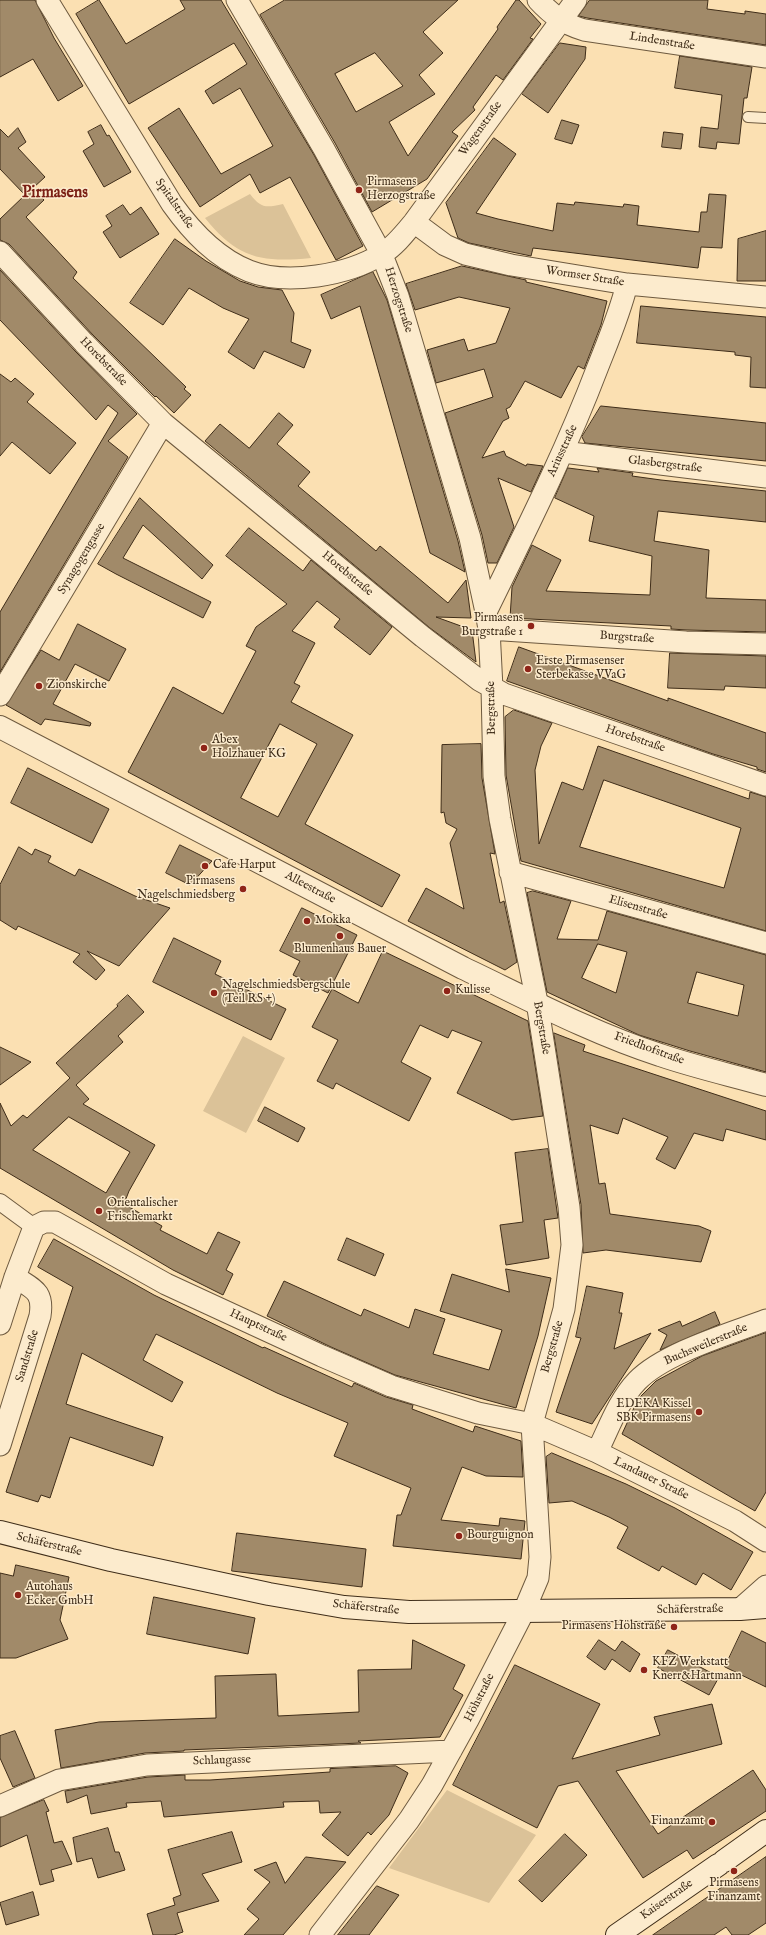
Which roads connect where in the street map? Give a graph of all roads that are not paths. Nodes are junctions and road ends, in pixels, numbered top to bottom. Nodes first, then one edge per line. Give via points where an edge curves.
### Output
1 (47, 0) edge
2 (237, 0) edge
3 (538, 0) edge
4 (576, 0) edge
5 (559, 20) junction
6 (766, 57) edge
7 (748, 117) dead end
8 (766, 118) edge
9 (414, 222) junction
10 (0, 252) edge
11 (382, 254) junction
12 (627, 284) junction
13 (766, 297) edge
14 (163, 423) junction
15 (564, 452) junction
16 (766, 477) edge
17 (488, 620) junction
18 (766, 644) edge
19 (492, 688) junction
20 (0, 695) edge
21 (0, 727) edge
22 (766, 785) edge
23 (510, 872) junction
24 (766, 943) edge
25 (537, 1002) junction
26 (766, 1085) edge
27 (0, 1202) edge
28 (34, 1227) junction
29 (15, 1277) junction
30 (766, 1320) edge
31 (0, 1324) edge
32 (532, 1424) junction
33 (0, 1445) edge
34 (597, 1452) junction
35 (0, 1532) edge
36 (766, 1541) edge
37 (766, 1586) edge
38 (766, 1607) edge
39 (740, 1609) junction
40 (524, 1612) junction
41 (451, 1751) junction
42 (0, 1806) edge
43 (766, 1831) edge
44 (320, 1935) edge
45 (616, 1935) edge

1 - 11 street, Spitalstraße via 172,204 195,235 214,251 250,272 296,278 340,272
2 - 11 street, Herzogstraße
3 - 5 street, Lindenstraße
4 - 5 street, Wagenstraße
5 - 6 street, Lindenstraße via 584,30
5 - 9 street, Wagenstraße
7 - 8 lane
9 - 11 street, Wagenstraße via 393,246
9 - 12 street, Wormser Straße via 445,245 481,259
10 - 14 street, Horebstraße
11 - 17 street, Herzogstraße via 398,296 467,531
12 - 13 street, Wormser Straße
12 - 15 street, Ariusstraße via 622,304
14 - 19 street, Horebstraße via 423,637
14 - 20 street, Synagogengasse
15 - 16 street, Glasbergstraße
15 - 17 street, Ariusstraße
17 - 18 street, Burgstraße via 686,642
17 - 19 street, Bergstraße
19 - 22 street, Horebstraße
19 - 23 street, Bergstraße via 494,776
21 - 25 main road, Alleestraße via 463,968
23 - 24 street, Elisenstraße
23 - 25 street, Bergstraße
25 - 26 main road, Friedhofstraße via 659,1055
25 - 32 street, Bergstraße via 569,1208 572,1245 564,1309
27 - 28 street
28 - 29 street
28 - 32 street, Hauptstraße via 44,1222 55,1222 166,1284 391,1386 478,1413
29 - 31 street
29 - 33 street, Sandstraße via 38,1293 42,1304
30 - 34 street, Buchsweilerstraße via 688,1351 638,1380 623,1400
32 - 34 street, Landauer Straße
32 - 40 street, Höhstraße via 540,1557 538,1578
34 - 36 street, Landauer Straße via 735,1521
35 - 40 main road, Schäferstraße via 156,1570 269,1594 344,1606 410,1612
37 - 39 street
38 - 39 main road
39 - 40 main road, Schäferstraße
40 - 41 street, Höhstraße
41 - 42 street, Schlaugasse via 147,1765 58,1780
41 - 44 street, Höhstraße via 409,1820
43 - 45 main road, Kaiserstraße

